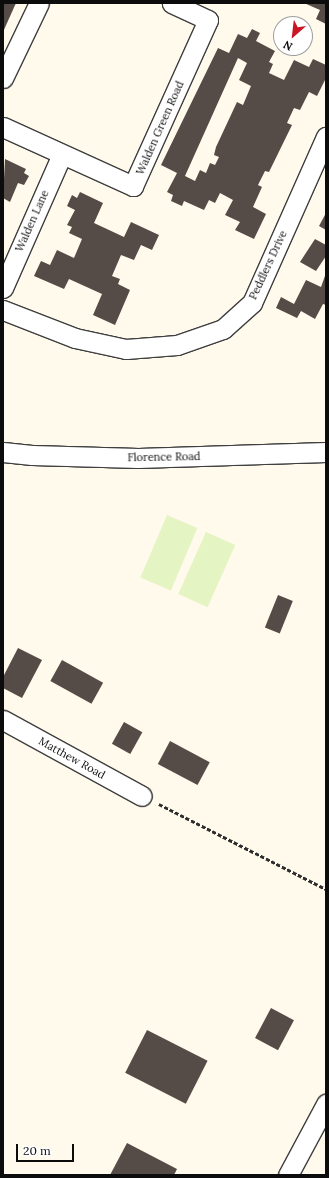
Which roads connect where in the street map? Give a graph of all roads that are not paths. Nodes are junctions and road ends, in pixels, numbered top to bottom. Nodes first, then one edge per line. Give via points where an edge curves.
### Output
1 (39, 3) edge
2 (172, 3) edge
3 (3, 78) edge
4 (3, 127) edge
5 (326, 137) edge
6 (62, 154) junction
7 (3, 288) edge
8 (3, 310) edge
9 (3, 452) edge
10 (326, 452) edge
11 (3, 720) edge
12 (142, 796) road end
13 (326, 1104) edge
14 (288, 1175) edge

1 - 3 street
2 - 6 street, Walden Green Road via 208,20 133,186
4 - 6 street, Walden Green Road
5 - 8 street, Peddlers Drive via 252,303 223,329 177,345 126,349 75,338
6 - 7 street, Walden Lane
9 - 10 street, Florence Road via 138,458
11 - 12 street, Matthew Road
13 - 14 street

